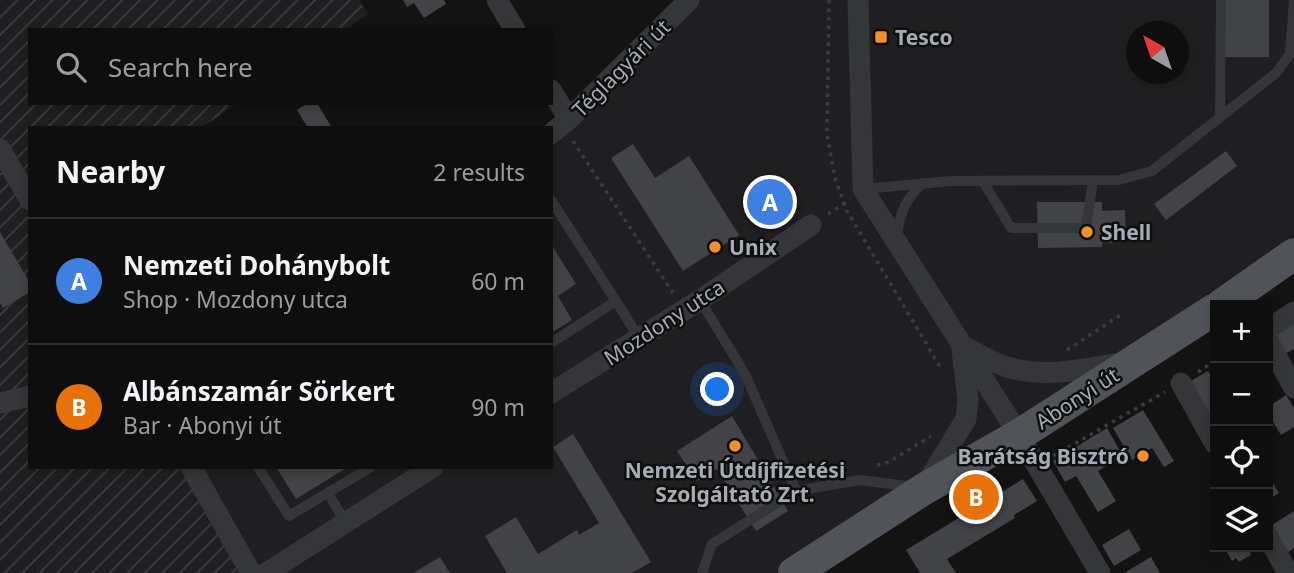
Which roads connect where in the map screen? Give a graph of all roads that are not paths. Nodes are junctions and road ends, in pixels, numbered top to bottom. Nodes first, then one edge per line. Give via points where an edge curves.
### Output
1 (497, 0) edge
2 (689, 0) edge
3 (858, 0) edge
4 (1221, 0) edge
5 (1294, 0) edge
6 (513, 28) edge
7 (553, 97) edge
8 (1220, 117) junction
9 (561, 126) edge
10 (0, 149) edge
11 (1093, 180) junction
12 (923, 183) junction
13 (984, 183) junction
14 (863, 189) junction
15 (28, 197) edge
16 (553, 203) edge
17 (811, 225) dead end
18 (896, 242) junction
19 (1294, 254) edge
20 (1228, 300) edge
21 (616, 301) junction
22 (692, 305) junction
23 (1210, 312) edge
24 (1294, 312) edge
25 (1273, 326) edge
26 (639, 338) junction
27 (553, 342) edge
28 (961, 345) junction
29 (1273, 350) edge
30 (1133, 361) junction
31 (1181, 383) road end
32 (1294, 388) edge
33 (553, 392) edge
34 (28, 396) edge
35 (0, 403) edge
36 (1019, 435) junction
37 (1210, 435) edge
38 (192, 469) edge
39 (259, 469) edge
40 (368, 469) edge
41 (427, 469) edge
42 (924, 489) junction
43 (796, 491) junction
44 (328, 493) junction
45 (345, 522) junction
46 (1273, 546) edge
47 (251, 573) edge
48 (266, 573) edge
49 (702, 573) edge
50 (794, 573) edge
51 (1100, 573) edge
52 (1288, 573) edge

1 - 6 street
2 - 9 street, Téglagyári út
3 - 14 street
4 - 8 lane
5 - 8 lane via 1290,54 1276,74
7 - 9 street
8 - 11 lane via 1152,171 1119,180
10 - 15 street
11 - 13 lane
11 - 13 lane via 1086,228 1011,228
12 - 13 lane
12 - 14 lane
12 - 18 lane via 899,216
14 - 18 street
16 - 21 lane
17 - 22 street, Mozdony utca
18 - 28 street
19 - 20 main road
21 - 26 lane
21 - 27 lane
22 - 26 street, Mozdony utca
22 - 43 lane via 745,374
23 - 30 main road, Abonyi út
24 - 25 street
26 - 33 street, Mozdony utca
28 - 30 street via 1009,368 1032,372 1066,373
28 - 36 street
28 - 42 street via 966,419
29 - 32 street
30 - 36 main road, Abonyi út
31 - 37 street
34 - 35 street
36 - 42 main road, Abonyi út
36 - 51 street
38 - 47 street
39 - 44 lane via 289,516
40 - 44 lane
41 - 45 street
42 - 43 lane via 860,480
42 - 50 main road, Abonyi út
43 - 49 lane via 712,544
44 - 45 lane
45 - 48 street
46 - 52 street

